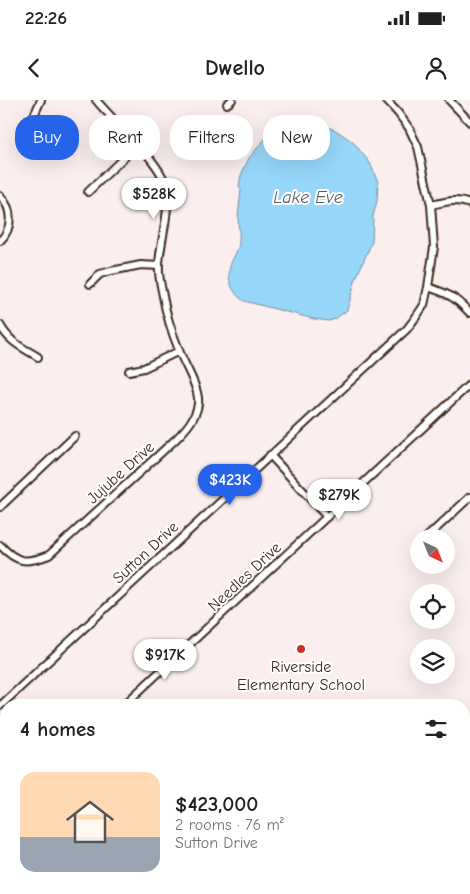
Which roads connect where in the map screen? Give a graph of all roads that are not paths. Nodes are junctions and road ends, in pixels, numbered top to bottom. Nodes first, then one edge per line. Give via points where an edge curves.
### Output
1 (41, 100) edge
2 (96, 100) edge
3 (386, 100) edge
4 (449, 100) edge
5 (34, 115) edge
6 (110, 115) edge
7 (470, 122) edge
8 (121, 160) edge
9 (151, 160) edge
10 (88, 192) dead end
11 (0, 196) edge
12 (470, 204) edge
13 (431, 205) junction
14 (0, 241) edge
15 (159, 266) junction
16 (90, 284) dead end
17 (428, 287) junction
18 (470, 314) edge
19 (0, 325) edge
20 (179, 351) junction
21 (38, 357) dead end
22 (129, 371) dead end
23 (470, 384) edge
24 (75, 436) dead end
25 (270, 455) junction
26 (470, 497) edge
27 (0, 507) edge
28 (327, 517) junction
29 (436, 529) edge
30 (0, 545) edge
31 (8, 699) edge
32 (130, 699) edge

1 - 5 street
2 - 6 street, Jujube Drive
3 - 13 street, Sutton Drive via 409,128 418,147
4 - 7 street
8 - 10 street
9 - 15 street, Jujube Drive via 163,179 166,192
11 - 14 street via 9,212 10,224
12 - 13 street via 455,201
13 - 17 street, Sutton Drive via 434,247
15 - 16 street via 141,265 111,271 100,274
15 - 20 street, Jujube Drive via 163,296
17 - 18 street via 449,295
17 - 25 street, Sutton Drive via 424,305 407,328
19 - 21 street via 15,344
20 - 22 street via 144,368
20 - 30 street, Jujube Drive via 196,388 198,402 188,427 49,555 37,560 21,560 9,555
23 - 28 street, Needles Drive
24 - 27 street
25 - 28 street
25 - 31 street, Sutton Drive
26 - 29 street
28 - 32 street, Needles Drive

